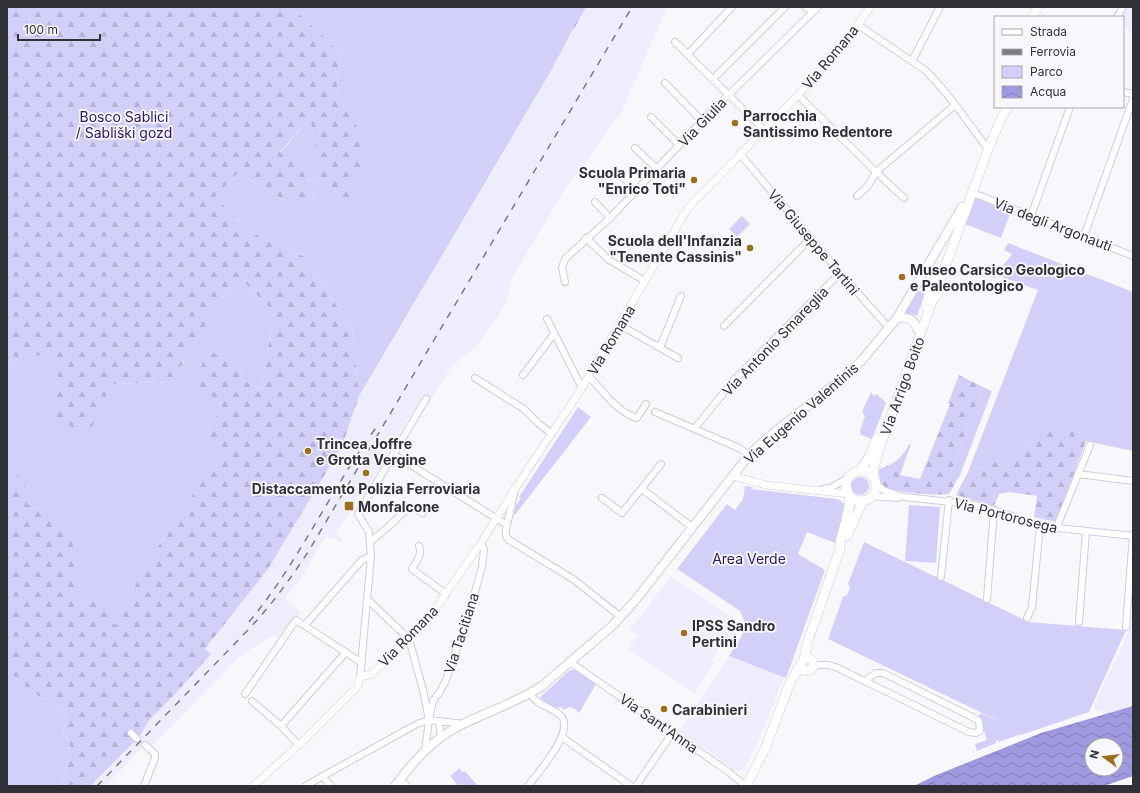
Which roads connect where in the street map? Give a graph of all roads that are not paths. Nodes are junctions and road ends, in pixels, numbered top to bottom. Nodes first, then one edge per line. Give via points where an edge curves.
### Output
1 (732, 7) edge
2 (785, 7) edge
3 (805, 7) edge
4 (870, 7) edge
5 (940, 7) edge
6 (1123, 7) edge
7 (815, 9) edge
8 (1118, 16) edge
9 (858, 25) junction
10 (676, 42) dead end
11 (688, 54) junction
12 (912, 60) junction
13 (713, 79) junction
14 (666, 84) dead end
15 (798, 94) junction
16 (728, 95) junction
17 (1133, 100) edge
18 (955, 105) junction
19 (1001, 108) edge
20 (1007, 108) edge
21 (1070, 108) edge
22 (651, 117) dead end
23 (702, 121) junction
24 (764, 130) junction
25 (679, 145) junction
26 (984, 145) junction
27 (635, 148) dead end
28 (740, 154) junction
29 (657, 169) junction
30 (876, 172) junction
31 (613, 178) dead end
32 (973, 193) junction
33 (632, 195) junction
34 (857, 196) dead end
35 (904, 198) dead end
36 (595, 202) dead end
37 (965, 207) junction
38 (1032, 216) junction
39 (610, 218) junction
40 (1084, 236) junction
41 (586, 238) junction
42 (811, 238) junction
43 (1133, 256) edge
44 (840, 273) junction
45 (645, 281) junction
46 (565, 282) dead end
47 (915, 288) junction
48 (932, 292) junction
49 (681, 296) dead end
50 (897, 318) junction
51 (547, 319) dead end
52 (620, 325) junction
53 (724, 326) dead end
54 (890, 328) junction
55 (917, 329) junction
56 (554, 334) junction
57 (656, 346) junction
58 (678, 358) dead end
59 (523, 375) dead end
60 (588, 377) junction
61 (475, 378) dead end
62 (583, 386) junction
63 (426, 399) dead end
64 (646, 404) dead end
65 (655, 412) dead end
66 (695, 428) junction
67 (552, 434) junction
68 (1090, 445) dead end
69 (393, 454) junction
70 (749, 455) junction
71 (661, 464) dead end
72 (859, 471) junction
73 (734, 474) junction
74 (1078, 474) junction
75 (848, 478) junction
76 (874, 480) junction
77 (1133, 481) edge
78 (515, 489) junction
79 (642, 489) junction
80 (817, 491) junction
81 (849, 496) junction
82 (872, 496) junction
83 (904, 497) junction
84 (602, 498) dead end
85 (949, 500) junction
86 (863, 501) junction
87 (994, 510) junction
88 (423, 514) dead end
89 (497, 519) junction
90 (507, 525) junction
91 (1040, 526) junction
92 (692, 527) junction
93 (1056, 529) junction
94 (1086, 531) junction
95 (1133, 535) edge
96 (370, 542) junction
97 (481, 543) junction
98 (419, 546) dead end
99 (840, 549) junction
100 (371, 556) junction
101 (941, 577) dead end
102 (446, 594) junction
103 (987, 599) dead end
104 (368, 600) junction
105 (622, 617) junction
106 (1027, 618) dead end
107 (1079, 622) dead end
108 (305, 625) junction
109 (1126, 627) dead end
110 (409, 639) junction
111 (346, 652) junction
112 (570, 662) junction
113 (362, 663) junction
114 (807, 663) junction
115 (360, 677) junction
116 (865, 681) junction
117 (245, 694) dead end
118 (530, 694) junction
119 (252, 701) dead end
120 (429, 720) junction
121 (439, 721) junction
122 (464, 724) junction
123 (281, 726) junction
124 (428, 731) junction
125 (673, 732) junction
126 (131, 733) dead end
127 (562, 737) junction
128 (441, 738) junction
129 (137, 739) dead end
130 (145, 745) dead end
131 (299, 745) junction
132 (425, 751) junction
133 (322, 776) junction
134 (398, 783) edge
135 (144, 786) edge
136 (253, 786) edge
137 (305, 786) edge
138 (331, 786) edge
139 (407, 786) edge
140 (528, 786) edge
141 (631, 786) edge
142 (636, 786) edge
143 (746, 786) edge

1 - 11 street
2 - 13 street
3 - 7 street
4 - 9 street, Via Romana
5 - 12 street
6 - 8 street
7 - 16 street, Via Giulia
9 - 12 street
9 - 15 street, Via Romana via 847,41
10 - 11 street
11 - 13 street
12 - 18 street via 933,78
13 - 16 street
14 - 23 street
15 - 24 street, Via Romana
15 - 30 street
16 - 23 street, Via Giulia
16 - 24 street
17 - 40 street
18 - 26 street
18 - 30 street
19 - 26 main road, Via Eugenio Valentinis
20 - 32 main road, Via Eugenio Valentinis via 999,123
21 - 38 street
22 - 25 street
23 - 25 street, Via Giulia
24 - 28 street, Via Romana
25 - 29 street, Via Giulia
26 - 37 main road, Via Eugenio Valentinis
27 - 29 street
28 - 42 street, Via Giuseppe Tartini
28 - 45 street, Via Romana via 688,208
29 - 33 street, Via Giulia
30 - 34 street via 868,186
30 - 35 street
31 - 33 street
32 - 37 main road, Via Eugenio Valentinis
32 - 38 street, Via degli Argonauti
33 - 39 street, Via Giulia
36 - 39 street
37 - 47 main road, Via Eugenio Valentinis
37 - 48 main road, Via Arrigo Boito
38 - 40 street, Via degli Argonauti
39 - 41 street, Via Giulia
40 - 43 street, Via degli Argonauti
41 - 45 street via 609,260
41 - 46 street, Via Giulia via 562,264
42 - 44 street, Via Giuseppe Tartini
42 - 53 street
44 - 54 street, Via Giuseppe Tartini
44 - 66 street, Via Antonio Smareglia via 735,378
45 - 52 street, Via Romana
47 - 48 main road
47 - 50 main road, Via Eugenio Valentinis
48 - 55 main road, Via Arrigo Boito
48 - 76 main road, Via Arrigo Boito via 874,466
49 - 57 street via 661,345
50 - 54 main road, Via Eugenio Valentinis
50 - 55 main road via 910,319
51 - 56 street
52 - 57 street
52 - 60 street, Via Romana
54 - 70 main road, Via Eugenio Valentinis via 843,378
55 - 72 main road, Via Arrigo Boito via 872,450
56 - 59 street
56 - 62 street
57 - 58 street
60 - 62 street, Via Romana
60 - 64 street via 620,409 633,417 637,418
61 - 67 street via 524,409
62 - 67 street, Via Romana
63 - 69 street
65 - 66 street
66 - 70 street
67 - 78 street, Via Romana
68 - 74 street
69 - 89 street
69 - 96 street via 358,514 369,532
70 - 73 main road, Via Eugenio Valentinis
71 - 79 street
72 - 75 main road, Via Arrigo Boito via 852,473
72 - 76 main road via 868,473
73 - 80 street via 766,485
73 - 92 main road, Via Eugenio Valentinis
74 - 77 street
74 - 93 street
75 - 80 street via 832,487
75 - 81 main road via 846,488
76 - 82 main road, Via Arrigo Boito via 875,490
76 - 83 street, Via Portorosega via 883,490
78 - 89 street, Via Romana
78 - 90 street
79 - 84 street via 622,513
79 - 92 street
80 - 81 street
81 - 86 main road via 857,501
81 - 99 main road via 849,508
82 - 83 street, Via Portorosega
82 - 86 main road
83 - 85 street, Via Portorosega
85 - 87 street, Via Portorosega
85 - 101 street
86 - 99 main road
87 - 91 street, Via Portorosega
87 - 103 street
88 - 96 street via 410,506
89 - 90 street
89 - 97 street, Via Romana
90 - 105 street via 505,534 508,540 573,578
91 - 93 street, Via Portorosega
91 - 106 street via 1032,607
92 - 105 main road, Via Eugenio Valentinis
93 - 94 street, Via Portorosega
94 - 95 street, Via Portorosega
94 - 107 street
95 - 109 street
96 - 100 street
97 - 102 street, Via Romana
97 - 120 street, Via Tacitiana via 484,550 482,567 469,613 446,680 432,704
98 - 102 street via 421,553 412,569
99 - 114 main road via 808,641
100 - 104 street
100 - 108 street via 362,560
102 - 110 street, Via Romana
104 - 110 street
104 - 113 street
105 - 112 main road, Via Eugenio Valentinis
108 - 111 street
108 - 117 street via 296,620
110 - 115 street, Via Romana via 372,674
110 - 120 street
111 - 113 street
111 - 123 street
112 - 118 main road, Via Eugenio Valentinis
112 - 125 street, Via Sant'Anna
113 - 115 street
114 - 116 street via 832,665
114 - 143 main road via 790,683 766,747
115 - 131 street via 358,686
116 - 116 street via 970,732 980,731 979,721 976,719 883,673 876,673
118 - 122 main road, Via Eugenio Valentinis
118 - 127 street via 539,704 561,716 565,726
119 - 123 street
120 - 121 street
120 - 124 street
120 - 133 street via 413,726
121 - 122 street
121 - 128 street
122 - 128 main road, Via Eugenio Valentinis
123 - 131 street
124 - 128 street
124 - 132 street
125 - 142 street
125 - 143 street, Via Sant'Anna
126 - 129 street
127 - 140 street
127 - 141 street
128 - 132 main road, Via Eugenio Valentinis
130 - 135 street via 155,754 155,758
131 - 136 street
132 - 134 main road, Via Eugenio Valentinis
133 - 137 street
133 - 138 street
134 - 139 street

